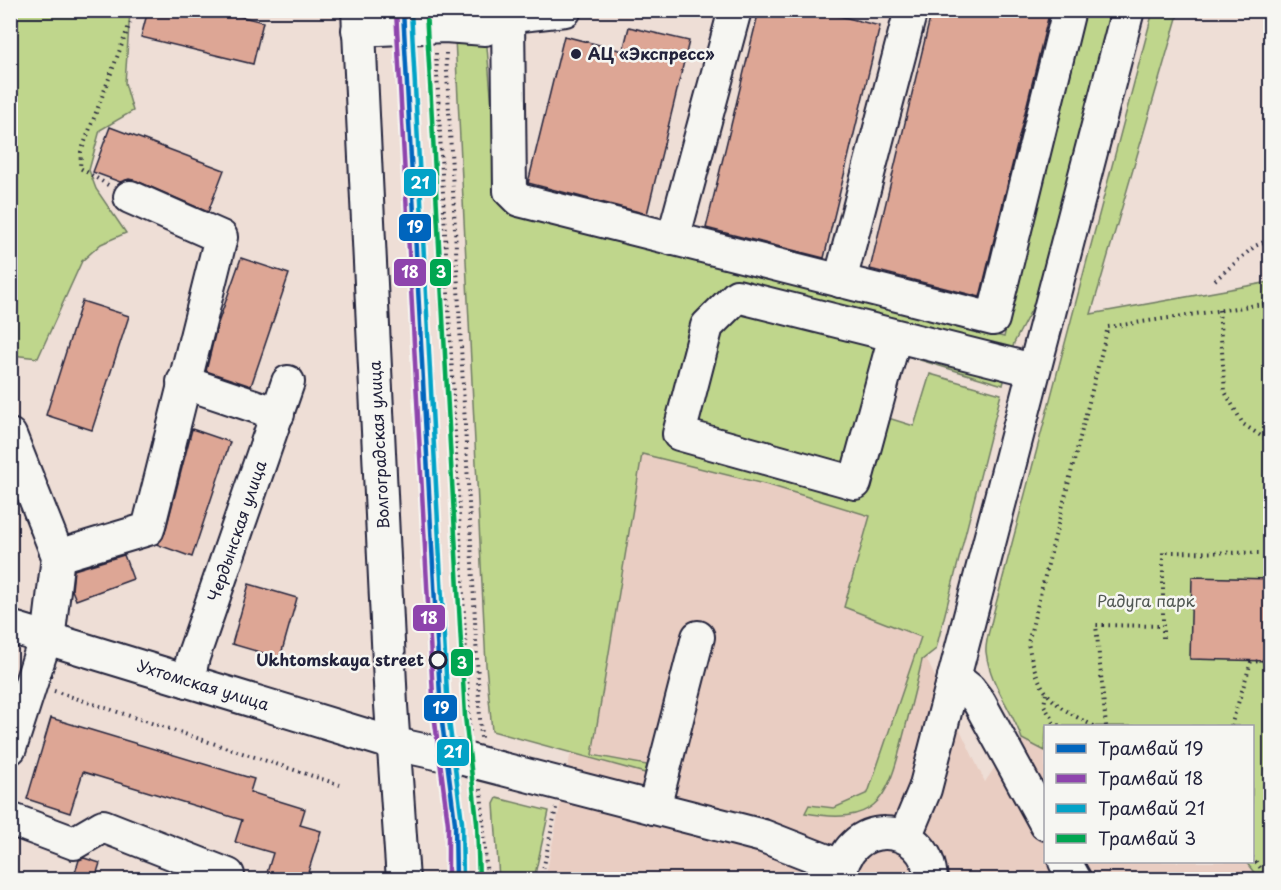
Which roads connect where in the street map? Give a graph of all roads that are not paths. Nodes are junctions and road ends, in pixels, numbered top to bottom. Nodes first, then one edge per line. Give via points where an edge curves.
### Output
1 (565, 10) edge
2 (735, 10) edge
3 (911, 10) edge
4 (1069, 10) edge
5 (1128, 10) edge
6 (508, 18) junction
7 (358, 20) edge
8 (129, 197) road end
9 (673, 239) junction
10 (840, 281) junction
11 (895, 336) junction
12 (1033, 370) junction
13 (183, 382) junction
14 (288, 382) dead end
15 (278, 414) junction
16 (10, 435) edge
17 (58, 556) junction
18 (10, 627) edge
19 (46, 636) junction
20 (698, 637) dead end
21 (954, 677) junction
22 (188, 681) junction
23 (395, 744) junction
24 (10, 748) edge
25 (654, 808) junction
26 (10, 819) edge
27 (1044, 820) edge
28 (905, 837) junction
29 (1066, 863) edge
30 (840, 873) edge
31 (227, 879) edge
32 (403, 879) edge
33 (931, 879) edge
34 (1075, 879) edge

1 - 6 street
2 - 9 street
3 - 10 street
4 - 10 street via 993,319
5 - 12 street
6 - 7 street via 485,29
6 - 9 street via 510,191 519,200
7 - 23 street, Волгоградская улица
8 - 13 street via 221,237
9 - 10 street
11 - 11 street via 737,296 707,326 679,434 855,483
11 - 12 street
12 - 21 street
13 - 15 street
13 - 17 street via 148,529
14 - 15 street, Чердынская улица
15 - 22 street, Чердынская улица
16 - 17 street
17 - 19 street
18 - 19 street, Ухтомская улица
19 - 22 street, Ухтомская улица
19 - 24 street
20 - 25 street
21 - 27 street via 979,702
21 - 28 street via 925,789
22 - 23 street, Ухтомская улица
23 - 25 street, Ухтомская улица
23 - 32 street, Волгоградская улица
25 - 30 street, Ухтомская улица via 763,836
26 - 31 street via 74,843 103,826 228,876
28 - 30 street via 890,832 874,833 859,840 847,851
28 - 33 street via 919,847 928,861
29 - 34 street

